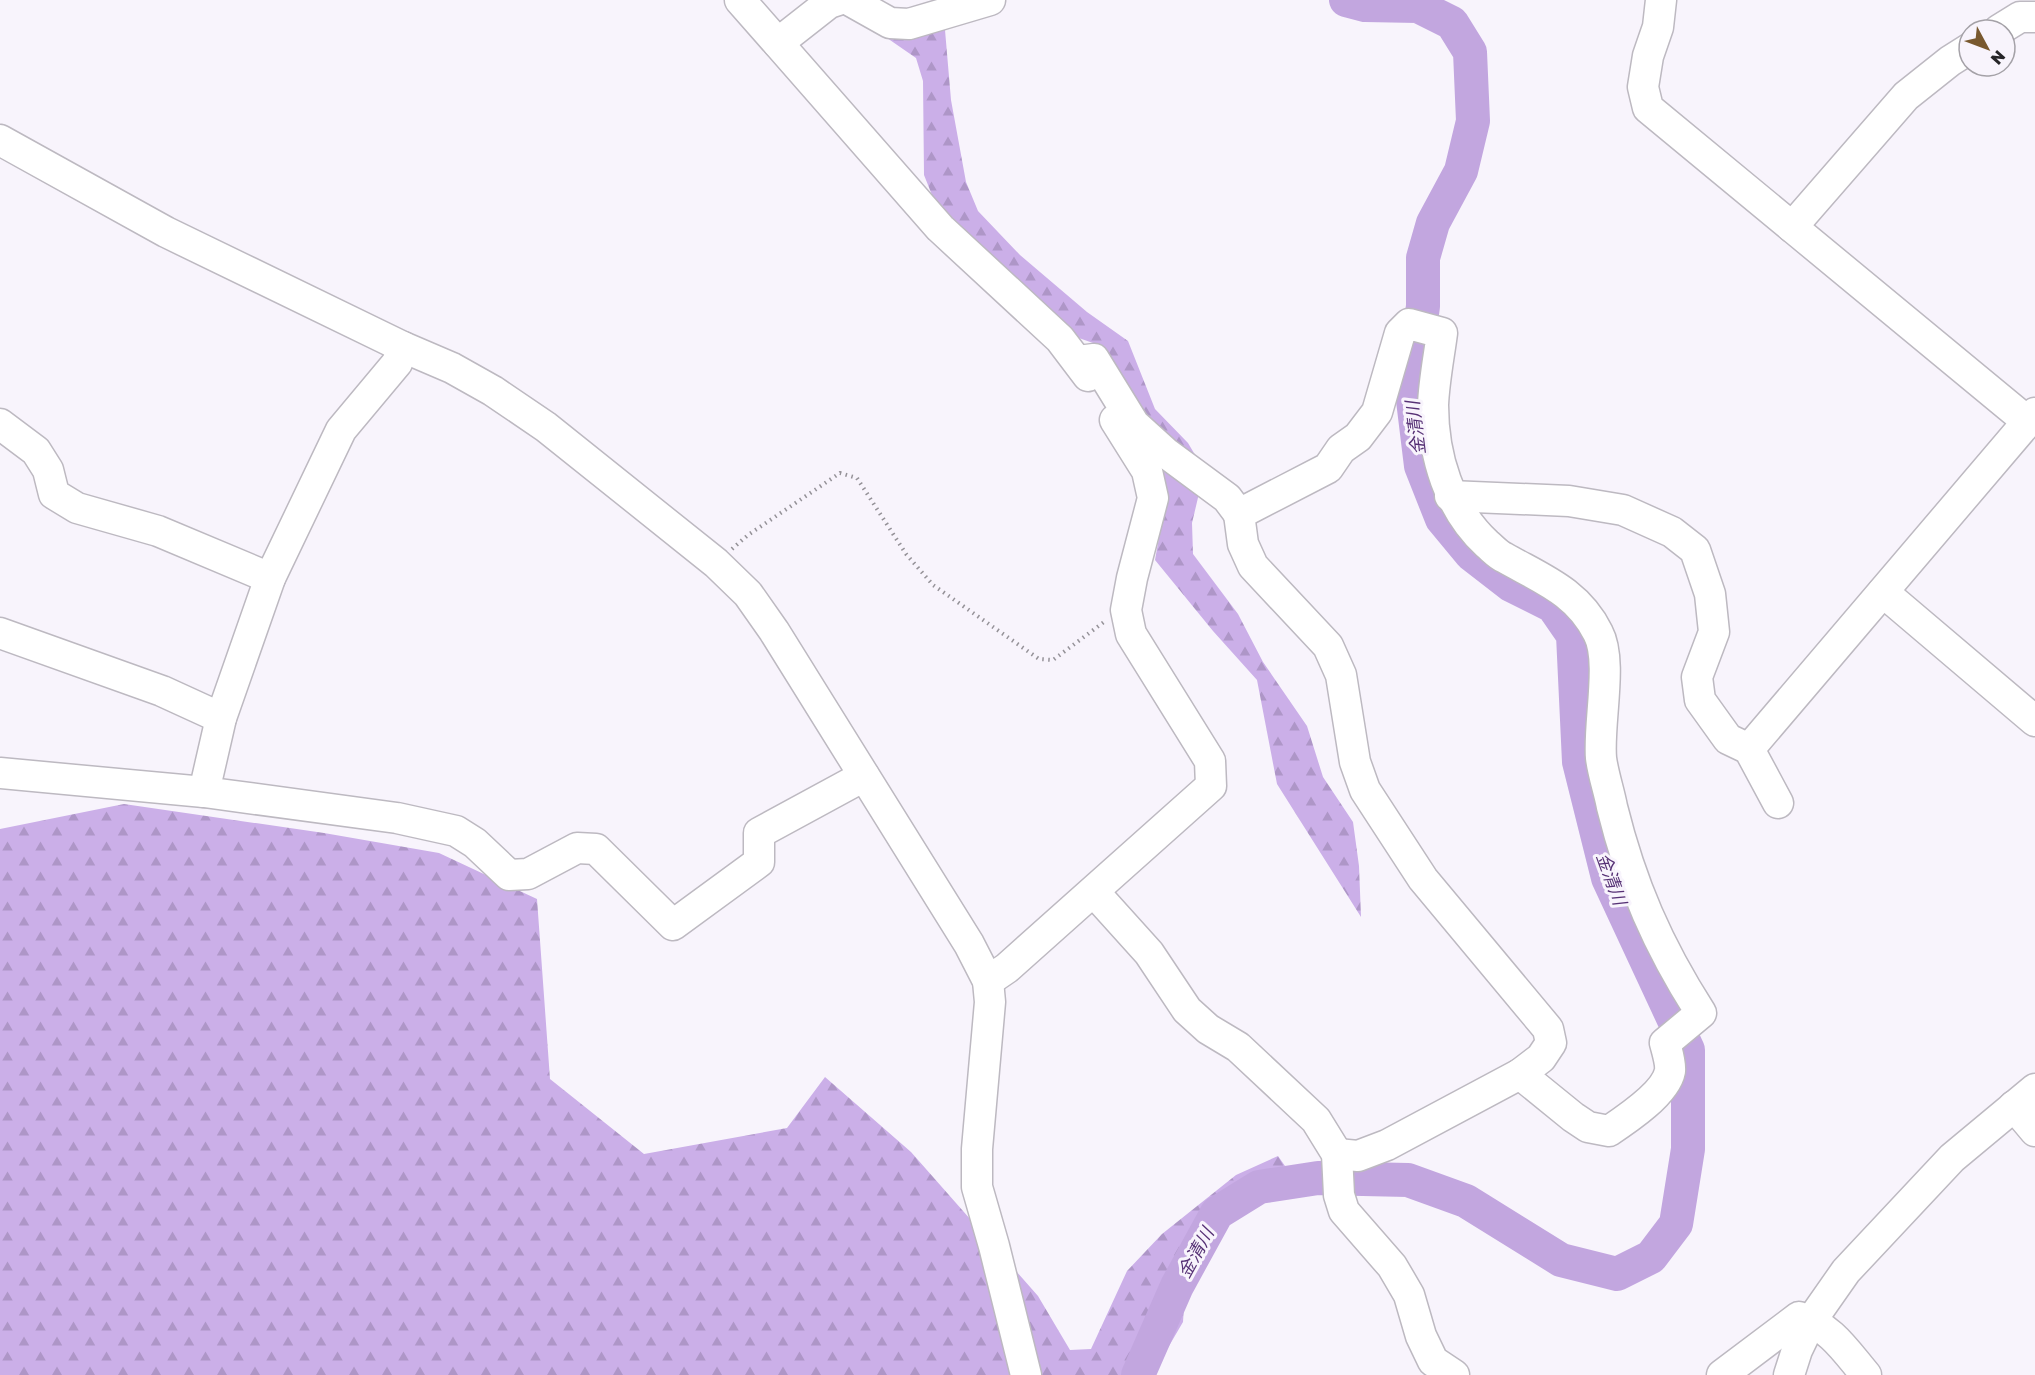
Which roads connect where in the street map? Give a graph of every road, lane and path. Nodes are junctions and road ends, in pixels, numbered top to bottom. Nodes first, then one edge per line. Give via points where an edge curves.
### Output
1 (740, 0) edge
2 (838, 0) edge
3 (849, 0) edge
4 (990, 0) edge
5 (1661, 0) edge
6 (2035, 17) edge
7 (2017, 19) edge
8 (778, 43) junction
9 (1957, 57) edge
10 (0, 140) edge
11 (1792, 227) junction
12 (403, 347) junction
13 (1078, 361) junction
14 (2031, 417) edge
15 (0, 424) edge
16 (1450, 496) junction
17 (1239, 514) junction
18 (716, 563) junction
19 (270, 578) junction
20 (1883, 592) junction
21 (1126, 610) junction
22 (0, 633) edge
23 (221, 718) junction
24 (2035, 721) edge
25 (1749, 749) junction
26 (0, 773) edge
27 (864, 776) junction
28 (204, 792) junction
29 (1778, 803) dead end
30 (1094, 892) junction
31 (988, 981) junction
32 (1520, 1074) junction
33 (2024, 1098) edge
34 (2035, 1131) edge
35 (1337, 1160) junction
36 (1811, 1321) junction
37 (1026, 1375) edge
38 (1454, 1375) edge
39 (1722, 1375) edge
40 (1789, 1375) edge
41 (1866, 1375) edge

1 - 8 street
2 - 8 street
3 - 4 street via 890,23 909,24
5 - 11 street via 1643,87 1648,108
6 - 7 street
8 - 13 street via 940,228 1060,339
9 - 11 street via 1906,96
10 - 12 street via 166,232
11 - 14 street
12 - 18 street via 483,385 546,427
12 - 19 street via 397,363 341,430
13 - 17 street via 1094,359 1134,424 1227,498
13 - 21 street via 1147,471 1153,498
14 - 20 street
15 - 19 street via 36,451 48,470 54,494 77,508 158,531
16 - 17 street via 1438,455 1433,405 1442,333 1422,327 1400,333 1377,412 1328,468
16 - 25 street via 1569,501 1623,510 1672,532 1695,550 1710,594 1714,632 1697,677 1700,700 1728,739
16 - 32 street via 1473,531 1501,556 1563,590 1586,613 1599,634 1606,661 1601,760 1620,841 1645,912 1701,1013 1665,1043 1670,1070 1664,1085 1609,1131 1588,1127
17 - 32 street via 1242,544 1253,566 1328,646 1341,675 1355,762 1365,790 1423,879 1548,1029 1551,1043 1541,1058
18 - 21 path via 748,535 840,474 857,478 906,554 933,585 1039,658 1053,660 1114,614
18 - 27 street via 748,594 768,621
19 - 23 street
20 - 24 street
20 - 25 street
21 - 30 street via 1131,634 1210,761 1211,786
22 - 23 street via 162,691
23 - 28 street
25 - 29 street
26 - 28 street
27 - 28 street via 759,832 759,862 673,925 596,849 577,848 528,874 509,875 456,831 397,818
27 - 31 street
30 - 31 street
30 - 35 street via 1149,953 1187,1010 1208,1029 1238,1047 1316,1120
31 - 37 street via 990,1002 977,1187
32 - 35 street via 1387,1145
33 - 34 street
33 - 36 street via 1952,1158 1895,1217 1846,1271
35 - 38 street via 1344,1211 1392,1266 1409,1295 1420,1336 1433,1360
36 - 39 street via 1799,1317
36 - 40 street
36 - 41 street via 1828,1331

